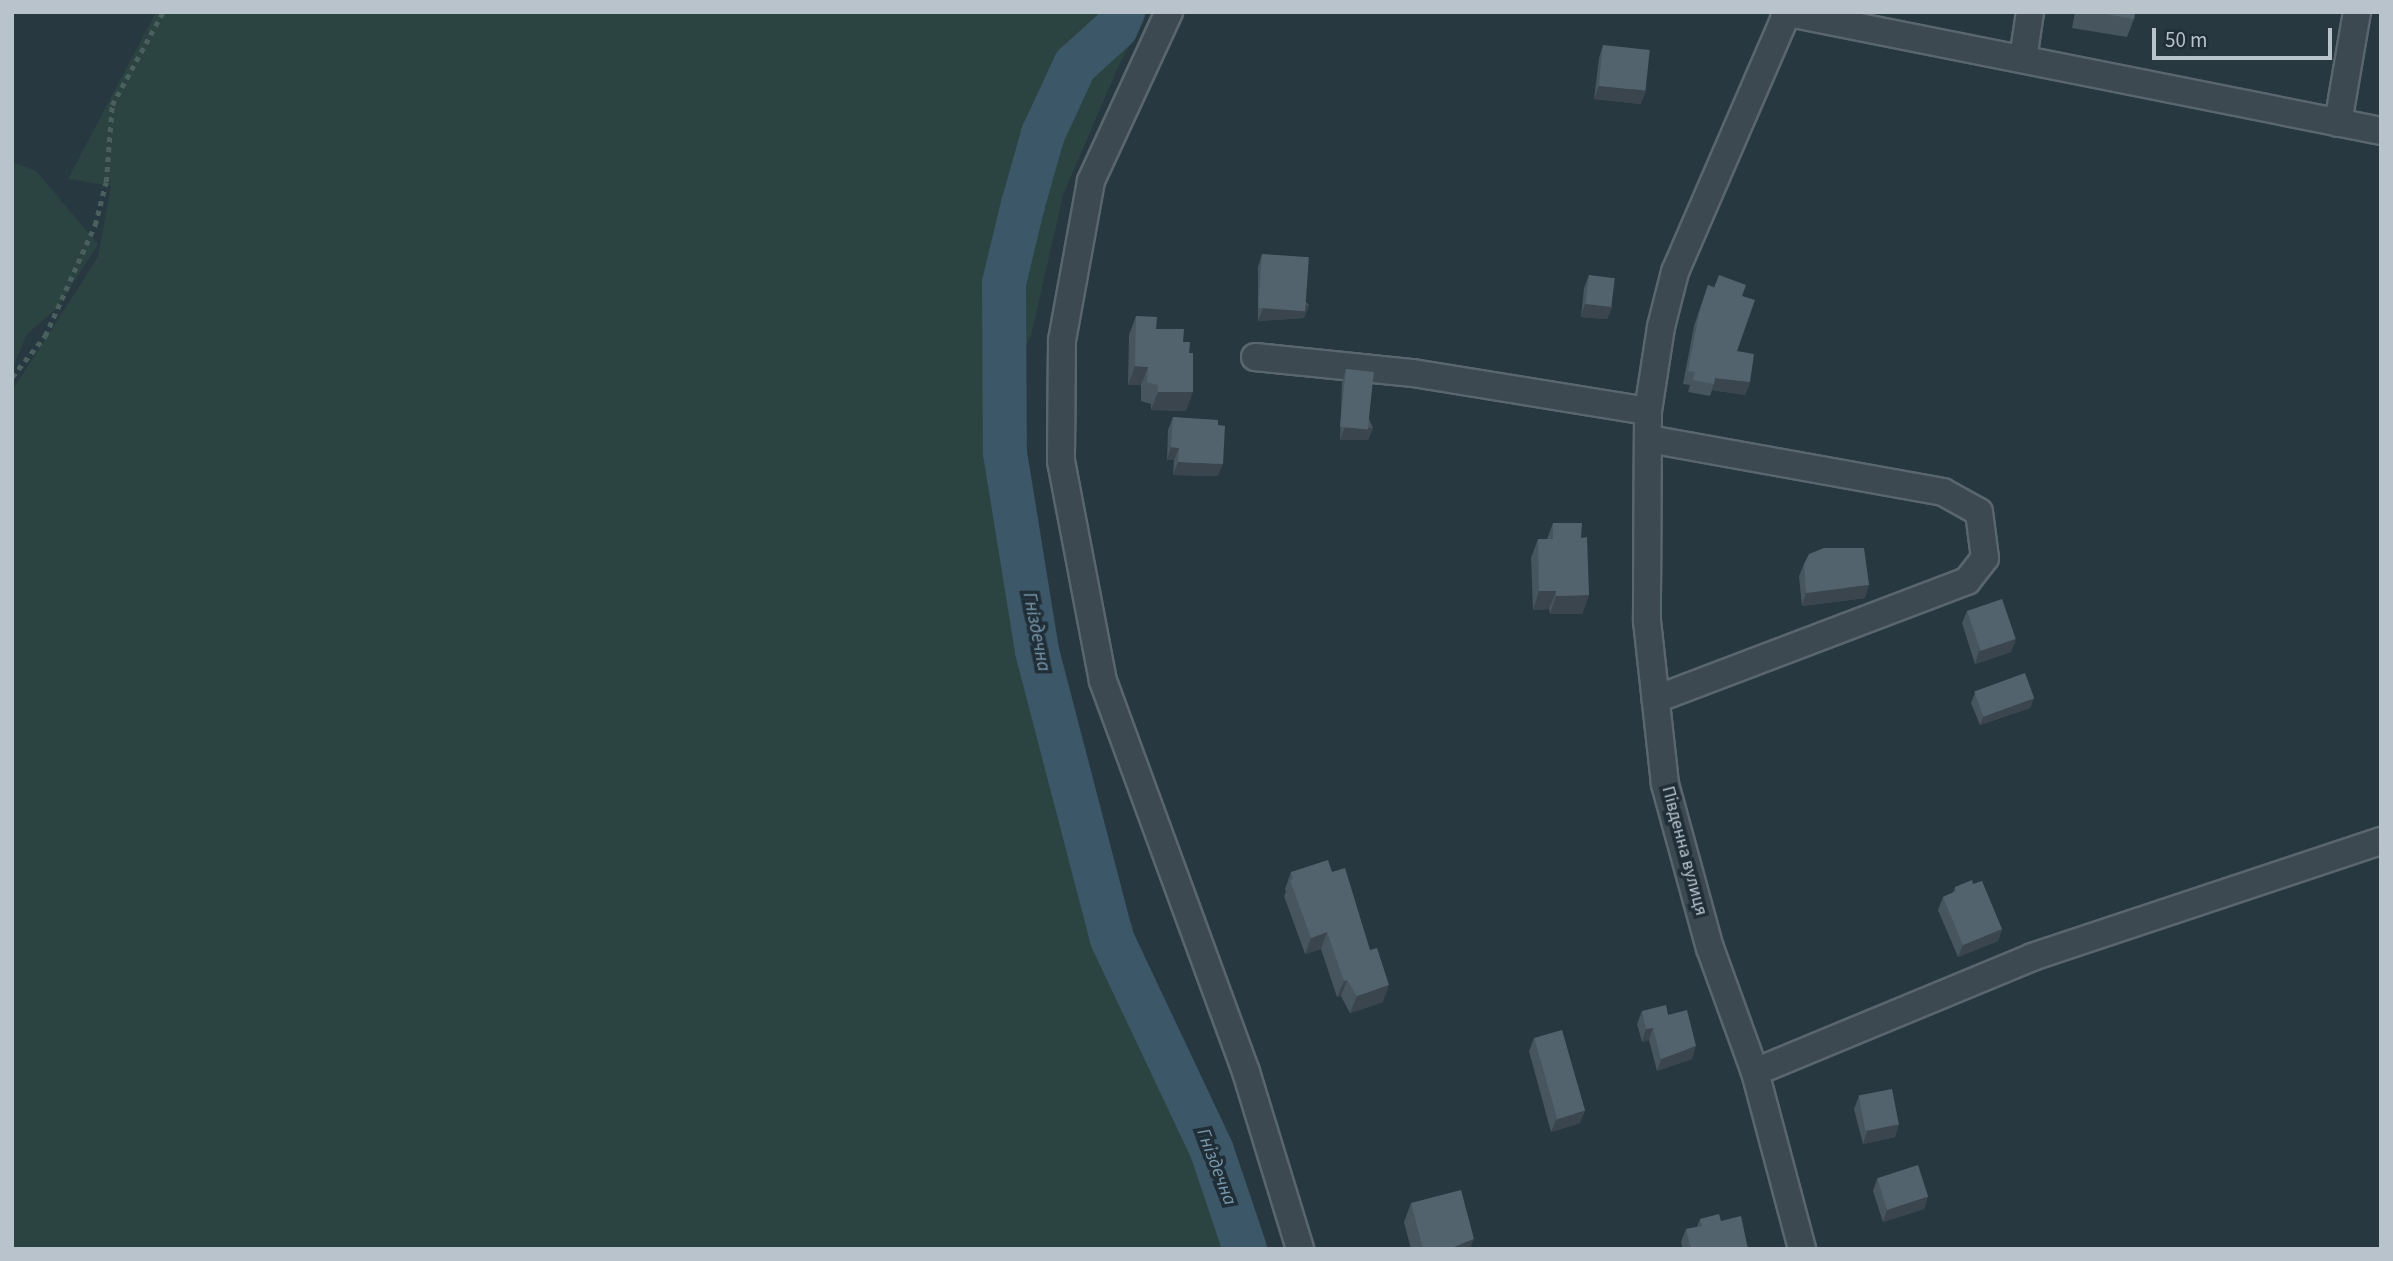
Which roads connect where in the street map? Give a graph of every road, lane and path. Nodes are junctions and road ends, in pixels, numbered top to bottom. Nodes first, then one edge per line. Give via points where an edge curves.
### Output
1 (163, 12) edge
2 (1169, 12) edge
3 (2030, 12) edge
4 (2357, 12) edge
5 (1786, 13) edge
6 (2023, 59) junction
7 (2338, 123) junction
8 (2381, 131) edge
9 (1255, 357) dead end
10 (12, 377) edge
11 (1648, 411) junction
12 (1649, 439) junction
13 (1656, 699) junction
14 (2381, 841) edge
15 (1755, 1072) junction
16 (1300, 1249) edge
17 (1802, 1249) edge

1 - 10 path via 112,104 106,182 95,225 44,336
2 - 16 street via 1091,181 1062,341 1061,461 1103,681 1246,1072
3 - 6 street
4 - 7 street
5 - 6 street
5 - 11 street, Південна вулиця via 1675,272
6 - 7 street
7 - 8 street
9 - 11 street via 1413,373
11 - 12 street, Південна вулиця
12 - 13 street, Південна вулиця via 1647,621
12 - 13 street via 1943,492 1979,512 1985,558 1967,581
13 - 15 street, Південна вулиця via 1665,785 1710,948
14 - 15 street via 2032,957
15 - 17 street, Південна вулиця

